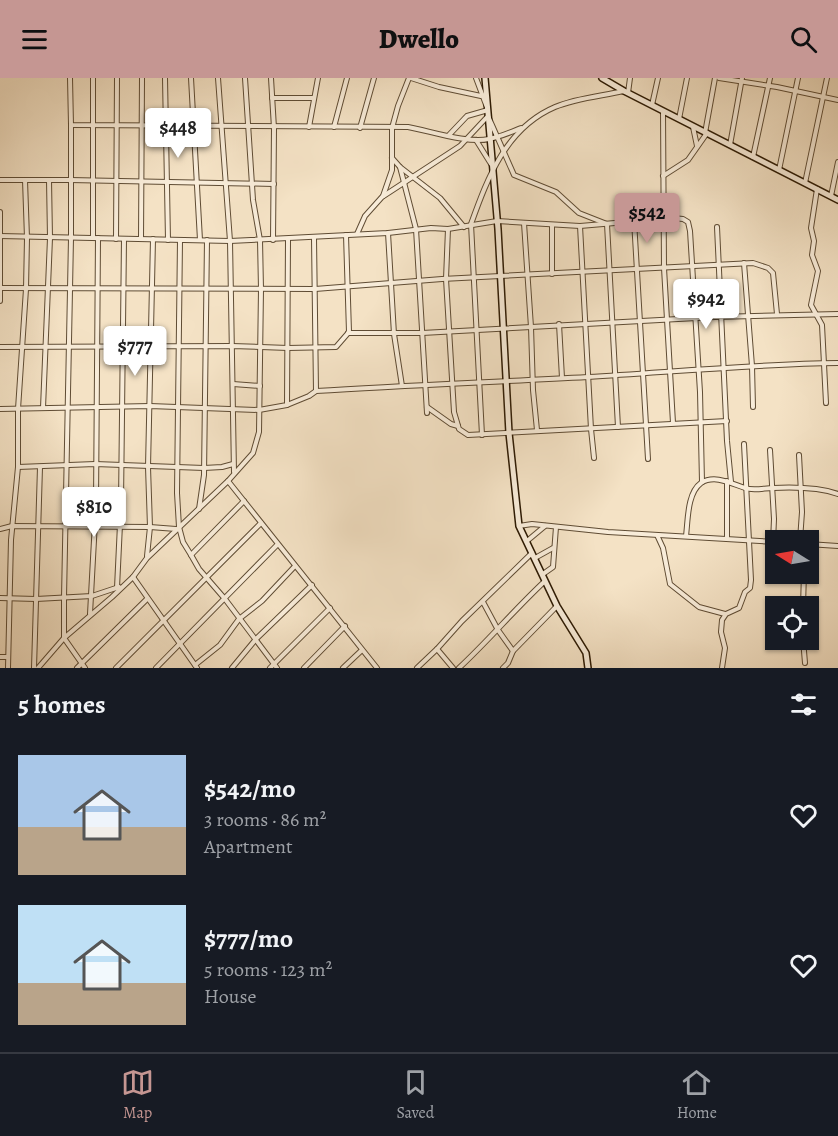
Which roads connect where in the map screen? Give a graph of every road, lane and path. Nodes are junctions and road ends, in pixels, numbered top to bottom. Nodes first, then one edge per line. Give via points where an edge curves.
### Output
1 (70, 78) edge
2 (93, 78) edge
3 (117, 78) edge
4 (142, 78) edge
5 (165, 78) edge
6 (191, 78) edge
7 (218, 78) edge
8 (245, 78) edge
9 (271, 78) edge
10 (318, 78) edge
11 (347, 78) edge
12 (374, 78) edge
13 (410, 78) edge
14 (476, 78) edge
15 (485, 78) edge
16 (602, 78) edge
17 (630, 78) edge
18 (658, 78) edge
19 (687, 78) edge
20 (717, 78) edge
21 (770, 78) edge
22 (798, 78) edge
23 (827, 78) edge
24 (742, 80) edge
25 (768, 86) junction
26 (796, 91) junction
27 (626, 92) junction
28 (481, 96) junction
29 (824, 97) junction
30 (272, 98) junction
31 (315, 98) junction
32 (838, 100) edge
33 (652, 105) junction
34 (663, 111) junction
35 (488, 113) junction
36 (679, 119) junction
37 (222, 124) junction
38 (71, 125) junction
39 (93, 125) junction
40 (117, 125) junction
41 (141, 125) junction
42 (166, 125) junction
43 (194, 125) junction
44 (247, 125) junction
45 (693, 126) junction
46 (309, 127) junction
47 (334, 127) junction
48 (274, 128) junction
49 (360, 128) junction
50 (392, 128) junction
51 (521, 128) junction
52 (706, 133) junction
53 (448, 136) junction
54 (498, 136) junction
55 (489, 139) junction
56 (468, 140) junction
57 (476, 141) junction
58 (730, 145) junction
59 (698, 147) junction
60 (504, 150) junction
61 (392, 157) junction
62 (753, 157) junction
63 (838, 162) edge
64 (491, 164) junction
65 (400, 167) junction
66 (779, 170) junction
67 (492, 171) junction
68 (413, 177) junction
69 (662, 177) junction
70 (0, 180) edge
71 (25, 180) junction
72 (49, 180) junction
73 (70, 180) junction
74 (93, 180) junction
75 (117, 181) junction
76 (141, 182) junction
77 (167, 183) junction
78 (197, 183) junction
79 (404, 183) junction
80 (805, 183) junction
81 (225, 184) junction
82 (274, 184) junction
83 (252, 185) junction
84 (817, 189) junction
85 (382, 196) junction
86 (831, 196) junction
87 (838, 200) edge
88 (0, 212) edge
89 (663, 218) junction
90 (634, 220) junction
91 (497, 221) junction
92 (524, 223) junction
93 (471, 224) junction
94 (607, 224) junction
95 (552, 225) junction
96 (580, 226) junction
97 (464, 227) junction
98 (717, 227) dead end
99 (448, 228) junction
100 (416, 229) junction
101 (388, 233) junction
102 (357, 234) junction
103 (346, 235) junction
104 (1, 236) edge
105 (27, 238) junction
106 (50, 238) junction
107 (71, 238) junction
108 (96, 238) junction
109 (314, 238) junction
110 (116, 239) junction
111 (124, 239) junction
112 (141, 239) junction
113 (153, 239) junction
114 (168, 240) junction
115 (180, 240) junction
116 (200, 240) junction
117 (207, 240) junction
118 (260, 240) junction
119 (273, 240) junction
120 (288, 240) junction
121 (230, 241) junction
122 (744, 263) junction
123 (719, 264) junction
124 (691, 265) junction
125 (664, 268) junction
126 (638, 270) junction
127 (610, 271) junction
128 (583, 273) junction
129 (552, 274) junction
130 (527, 275) junction
131 (500, 277) junction
132 (474, 278) junction
133 (446, 279) junction
134 (419, 282) junction
135 (391, 285) junction
136 (0, 288) edge
137 (26, 288) junction
138 (49, 288) junction
139 (69, 288) junction
140 (97, 288) junction
141 (123, 288) junction
142 (152, 288) junction
143 (180, 288) junction
144 (207, 288) junction
145 (232, 288) junction
146 (349, 288) junction
147 (288, 289) junction
148 (261, 290) junction
149 (315, 290) junction
150 (0, 301) edge
151 (811, 305) junction
152 (805, 313) junction
153 (777, 314) junction
154 (815, 314) junction
155 (838, 314) edge
156 (749, 315) junction
157 (722, 316) junction
158 (694, 318) junction
159 (666, 319) junction
160 (640, 322) junction
161 (421, 323) junction
162 (612, 323) junction
163 (559, 324) junction
164 (585, 324) junction
165 (531, 327) junction
166 (503, 329) junction
167 (477, 330) junction
168 (449, 332) junction
169 (348, 333) junction
170 (414, 333) junction
171 (422, 333) junction
172 (394, 334) junction
173 (24, 346) junction
174 (232, 346) junction
175 (0, 347) edge
176 (45, 347) junction
177 (69, 347) junction
178 (97, 347) junction
179 (206, 347) junction
180 (261, 347) junction
181 (316, 347) junction
182 (124, 348) junction
183 (150, 348) junction
184 (178, 348) junction
185 (288, 348) junction
186 (823, 363) junction
187 (838, 363) edge
188 (752, 366) junction
189 (724, 367) junction
190 (698, 369) junction
191 (670, 370) junction
192 (642, 372) junction
193 (615, 375) junction
194 (588, 377) junction
195 (562, 378) junction
196 (533, 380) junction
197 (506, 381) junction
198 (479, 383) junction
199 (233, 384) junction
200 (453, 385) junction
201 (260, 386) junction
202 (402, 386) junction
203 (424, 386) junction
204 (316, 391) junction
205 (826, 403) dead end
206 (286, 405) junction
207 (96, 406) junction
208 (123, 406) junction
209 (150, 406) junction
210 (427, 406) junction
211 (68, 407) junction
212 (178, 407) junction
213 (753, 407) dead end
214 (43, 408) junction
215 (206, 408) junction
216 (232, 408) junction
217 (0, 409) edge
218 (18, 409) junction
219 (259, 410) junction
220 (427, 413) dead end
221 (728, 421) junction
222 (701, 422) junction
223 (674, 423) junction
224 (647, 425) junction
225 (458, 426) junction
226 (618, 427) junction
227 (591, 429) junction
228 (537, 430) junction
229 (509, 433) junction
230 (482, 435) junction
231 (744, 444) dead end
232 (770, 450) dead end
233 (799, 455) dead end
234 (594, 458) dead end
235 (648, 459) dead end
236 (95, 464) junction
237 (233, 464) junction
238 (67, 465) junction
239 (122, 466) junction
240 (18, 467) junction
241 (40, 467) junction
242 (148, 467) junction
243 (177, 467) junction
244 (204, 468) junction
245 (234, 473) junction
246 (228, 481) junction
247 (729, 481) junction
248 (702, 482) junction
249 (799, 487) junction
250 (771, 488) junction
251 (748, 490) junction
252 (838, 494) edge
253 (244, 501) junction
254 (199, 509) junction
255 (261, 523) junction
256 (12, 526) junction
257 (66, 526) junction
258 (120, 526) junction
259 (150, 526) junction
260 (519, 526) junction
261 (545, 526) junction
262 (556, 526) junction
263 (95, 527) junction
264 (38, 528) junction
265 (178, 528) junction
266 (0, 529) edge
267 (774, 530) edge
268 (801, 530) edge
269 (657, 535) junction
270 (686, 536) junction
271 (727, 538) junction
272 (749, 539) junction
273 (527, 541) junction
274 (765, 541) edge
275 (277, 545) junction
276 (819, 545) edge
277 (838, 546) edge
278 (553, 549) junction
279 (191, 555) junction
280 (534, 555) junction
281 (147, 558) junction
282 (295, 567) junction
283 (133, 577) junction
284 (545, 577) junction
285 (206, 578) junction
286 (312, 585) junction
287 (123, 586) junction
288 (117, 588) junction
289 (92, 596) junction
290 (0, 598) edge
291 (9, 598) junction
292 (63, 598) junction
293 (36, 599) junction
294 (147, 599) junction
295 (225, 599) junction
296 (483, 602) junction
297 (557, 606) junction
298 (330, 608) junction
299 (90, 614) junction
300 (726, 614) junction
301 (239, 620) junction
302 (163, 621) junction
303 (345, 626) junction
304 (498, 630) junction
305 (64, 638) junction
306 (256, 639) junction
307 (179, 645) junction
308 (362, 650) junction
309 (437, 650) junction
310 (804, 650) edge
311 (513, 651) junction
312 (0, 657) edge
313 (8, 657) junction
314 (81, 663) junction
315 (805, 663) dead end
316 (196, 667) edge
317 (274, 667) edge
318 (8, 668) edge
319 (36, 668) edge
320 (77, 668) edge
321 (85, 668) edge
322 (116, 668) edge
323 (156, 668) edge
324 (232, 668) edge
325 (304, 668) edge
326 (343, 668) edge
327 (376, 668) edge
328 (417, 668) edge
329 (453, 668) edge
330 (459, 668) edge
331 (503, 668) edge
332 (588, 668) edge
333 (722, 668) edge

1 - 38 street
2 - 39 street
3 - 40 street
4 - 41 street
5 - 42 street
6 - 43 street
7 - 37 street
8 - 44 street
9 - 30 street
10 - 31 street
11 - 47 street
12 - 49 street
13 - 28 street
13 - 50 street
14 - 28 street
15 - 35 main road
16 - 27 main road
17 - 27 street
18 - 33 street
19 - 36 street
20 - 24 street
20 - 52 street
21 - 25 street
22 - 26 street
23 - 29 street
24 - 25 street
24 - 58 street
25 - 26 street
25 - 62 street
26 - 29 street
26 - 66 street
27 - 33 main road
27 - 51 street via 557,106
28 - 35 street
29 - 32 street
29 - 80 street
30 - 31 street
30 - 48 street
31 - 46 street
33 - 34 main road
34 - 36 main road
34 - 69 street
35 - 53 street via 467,116
35 - 54 street
35 - 55 main road
35 - 56 street
36 - 45 main road
37 - 43 street
37 - 44 street
37 - 81 street
38 - 39 street
38 - 73 street
39 - 40 street
39 - 74 street
40 - 41 street
40 - 75 street
41 - 42 street
41 - 76 street
42 - 43 street
42 - 77 street
43 - 78 street
44 - 48 street
44 - 83 street
45 - 52 main road
45 - 59 street
46 - 47 street
46 - 48 street
47 - 49 street
48 - 82 street
49 - 50 street
50 - 53 street via 408,127
50 - 61 street
51 - 54 street
51 - 60 street
52 - 58 main road
52 - 59 street
53 - 56 street
54 - 55 street
54 - 60 street
55 - 57 street
55 - 64 main road
56 - 57 street
56 - 68 street
57 - 64 street
58 - 62 main road
59 - 69 street via 688,160
60 - 67 street
60 - 94 street via 514,175 556,192 579,213
61 - 65 street
61 - 85 street via 390,178
62 - 66 main road
63 - 86 street
64 - 67 main road
65 - 68 street
65 - 79 street
66 - 80 main road
67 - 91 main road
67 - 93 street
68 - 79 street
68 - 97 street via 440,198
69 - 89 street
70 - 71 street
71 - 72 street
71 - 105 street
72 - 73 street
72 - 106 street
73 - 74 street
73 - 107 street
74 - 75 street
74 - 108 street
75 - 76 street
75 - 110 street
76 - 77 street
76 - 112 street
77 - 78 street
77 - 114 street
78 - 81 street
78 - 116 street
79 - 85 street
79 - 100 street
80 - 84 main road
81 - 83 street
81 - 121 street
82 - 83 street
82 - 119 street
83 - 118 street
84 - 86 main road
84 - 151 street via 811,228 812,255 818,271
85 - 102 street via 365,216
86 - 87 main road
88 - 104 street
89 - 90 street
89 - 124 street via 688,222
89 - 125 street
90 - 94 street
90 - 126 street
91 - 92 street
91 - 93 street
91 - 131 main road
92 - 95 street
92 - 130 street
93 - 97 street
93 - 132 street
94 - 96 street
94 - 127 street
95 - 96 street
95 - 129 street
96 - 128 street
97 - 99 street
98 - 123 street
99 - 100 street
99 - 133 street
100 - 101 street
100 - 134 street
101 - 102 street
101 - 135 street
102 - 103 street
103 - 109 street
103 - 146 street
104 - 105 street
104 - 136 street
105 - 106 street
105 - 137 street
106 - 107 street
106 - 138 street
107 - 108 street
107 - 139 street
108 - 110 street
108 - 140 street
109 - 120 street
109 - 149 street
110 - 111 street
111 - 112 street
111 - 141 street
112 - 113 street
113 - 114 street
113 - 142 street
114 - 115 street
115 - 116 street
115 - 143 street
116 - 117 street
117 - 121 street
117 - 144 street
118 - 119 street
118 - 121 street
118 - 148 street
119 - 120 street
120 - 147 street
121 - 145 street
122 - 123 street
122 - 153 street via 761,265 773,273
122 - 156 street
123 - 124 street
123 - 157 street
124 - 125 street
124 - 158 street
125 - 126 street
125 - 159 street
126 - 127 street
126 - 160 street
127 - 128 street
127 - 162 street
128 - 129 street
128 - 164 street
129 - 130 street
130 - 131 street
130 - 165 street
131 - 132 street
131 - 166 main road
132 - 133 street
132 - 167 street
133 - 134 street
133 - 168 street
134 - 135 street
134 - 161 street
135 - 146 street
135 - 172 street
136 - 137 street
136 - 150 street
137 - 138 street
137 - 173 street
138 - 139 street
138 - 176 street
139 - 140 street
139 - 177 street
140 - 141 street
140 - 178 street
141 - 142 street
141 - 182 street
142 - 143 street
142 - 183 street
143 - 144 street
143 - 184 street
144 - 145 street
144 - 179 street
145 - 148 street
145 - 174 street
146 - 149 street
146 - 169 street
147 - 148 street
147 - 149 street
147 - 185 street
148 - 180 street
149 - 181 street
151 - 152 street
151 - 154 street
152 - 153 street
152 - 154 street
153 - 156 street
154 - 155 street
154 - 186 street via 822,325
156 - 157 street
156 - 188 street
157 - 158 street
157 - 189 street
158 - 159 street
158 - 190 street
159 - 160 street
159 - 191 street
160 - 162 street
160 - 192 street
161 - 170 street
161 - 171 street
162 - 164 street
162 - 193 street
163 - 164 street
163 - 165 street
163 - 195 street
164 - 194 street
165 - 166 street
165 - 196 street
166 - 167 street
166 - 197 main road
167 - 168 street
167 - 198 street
168 - 171 street
168 - 200 street
169 - 172 street
169 - 181 street via 338,346
170 - 171 street
170 - 172 street
171 - 203 street
172 - 202 street
173 - 175 street
173 - 176 street
173 - 218 street
174 - 179 street
174 - 180 street
174 - 199 street
176 - 177 street
176 - 214 street
177 - 178 street
177 - 211 street
178 - 182 street
178 - 207 street
179 - 184 street
179 - 215 street
180 - 185 street
180 - 201 street
181 - 185 street
181 - 204 street
182 - 183 street
182 - 208 street
183 - 184 street
183 - 209 street
184 - 212 street
185 - 206 street
186 - 187 street
186 - 188 street
186 - 205 street
188 - 189 street
188 - 213 street
189 - 190 street
189 - 221 street
190 - 191 street
190 - 222 street
191 - 192 street
191 - 223 street
192 - 193 street
192 - 224 street
193 - 194 street
193 - 226 street
194 - 195 street
194 - 227 street
195 - 196 street
196 - 197 street
196 - 228 street
197 - 198 street
197 - 229 main road
198 - 200 street
198 - 230 street
199 - 201 street
199 - 216 street
200 - 203 street
200 - 225 street
201 - 219 street
202 - 203 street
202 - 204 street
203 - 210 street
204 - 206 street
206 - 219 street
207 - 208 street
207 - 211 street
207 - 236 street
208 - 209 street
208 - 239 street
209 - 212 street
209 - 242 street
210 - 220 street
210 - 225 street
211 - 214 street
211 - 238 street
212 - 215 street
212 - 243 street
214 - 218 street
215 - 216 street
215 - 244 street
216 - 219 street
216 - 237 street
217 - 218 street
218 - 240 street
219 - 245 street via 256,446
221 - 222 street
221 - 247 street
222 - 223 street
222 - 248 street
223 - 224 street
224 - 226 street
224 - 235 street
225 - 230 street via 468,435
226 - 227 street
227 - 228 street
227 - 234 street
228 - 229 street
229 - 230 street
229 - 260 main road
231 - 251 street
232 - 250 street
233 - 249 street
236 - 238 street
236 - 239 street
236 - 263 street
237 - 244 street
237 - 245 street
238 - 241 street
238 - 257 street
239 - 242 street
239 - 258 street
240 - 241 street
240 - 256 street
241 - 264 street
242 - 243 street
242 - 259 street
243 - 244 street
243 - 265 street
244 - 254 street
245 - 246 street
246 - 253 street
246 - 254 street
247 - 248 street
247 - 251 street
247 - 271 street
248 - 270 street via 691,499
249 - 250 street
249 - 252 street
249 - 268 street
250 - 251 street
250 - 267 street
251 - 272 street
253 - 255 street
253 - 279 street
254 - 265 street
255 - 275 street
255 - 285 street
256 - 264 street
256 - 266 street
256 - 291 street
257 - 263 street
257 - 264 street
257 - 292 street
258 - 259 street
258 - 263 street
258 - 288 street
259 - 265 street
259 - 281 street
260 - 261 street
260 - 273 main road
261 - 262 street
261 - 273 street
262 - 269 street
262 - 278 street
263 - 289 street
264 - 293 street
265 - 279 street
265 - 281 street
269 - 270 street
269 - 300 street via 670,584 699,608
270 - 271 street
271 - 272 street
272 - 274 street
272 - 300 street via 750,588 739,608
273 - 280 main road
275 - 282 street
275 - 295 street
276 - 277 street
278 - 280 street
278 - 284 street via 553,567
279 - 285 street
280 - 284 main road
280 - 296 street
281 - 283 street
282 - 286 street
282 - 301 street
283 - 287 street
283 - 294 street
284 - 297 main road
284 - 304 street
285 - 295 street
285 - 302 street
286 - 298 street
286 - 306 street
287 - 288 street
287 - 299 street
288 - 289 street
289 - 292 street
289 - 299 street
290 - 291 street
291 - 293 street
291 - 313 street
292 - 293 street
292 - 305 street
293 - 319 street
294 - 302 street
294 - 314 street
295 - 301 street
295 - 307 street
296 - 304 street
296 - 309 street via 449,633
297 - 311 street
297 - 332 main road via 586,652
298 - 303 street
298 - 317 street
299 - 305 street
300 - 333 street via 721,626
301 - 306 street
301 - 316 street
302 - 307 street
302 - 322 street
303 - 308 street
303 - 325 street
304 - 311 street
304 - 330 street
305 - 314 street
305 - 319 street
306 - 317 street
306 - 324 street
307 - 316 street
307 - 323 street
308 - 326 street
308 - 327 street
309 - 328 street
309 - 329 street
310 - 315 street
311 - 331 street
312 - 313 street
313 - 318 street
314 - 320 street
314 - 321 street

